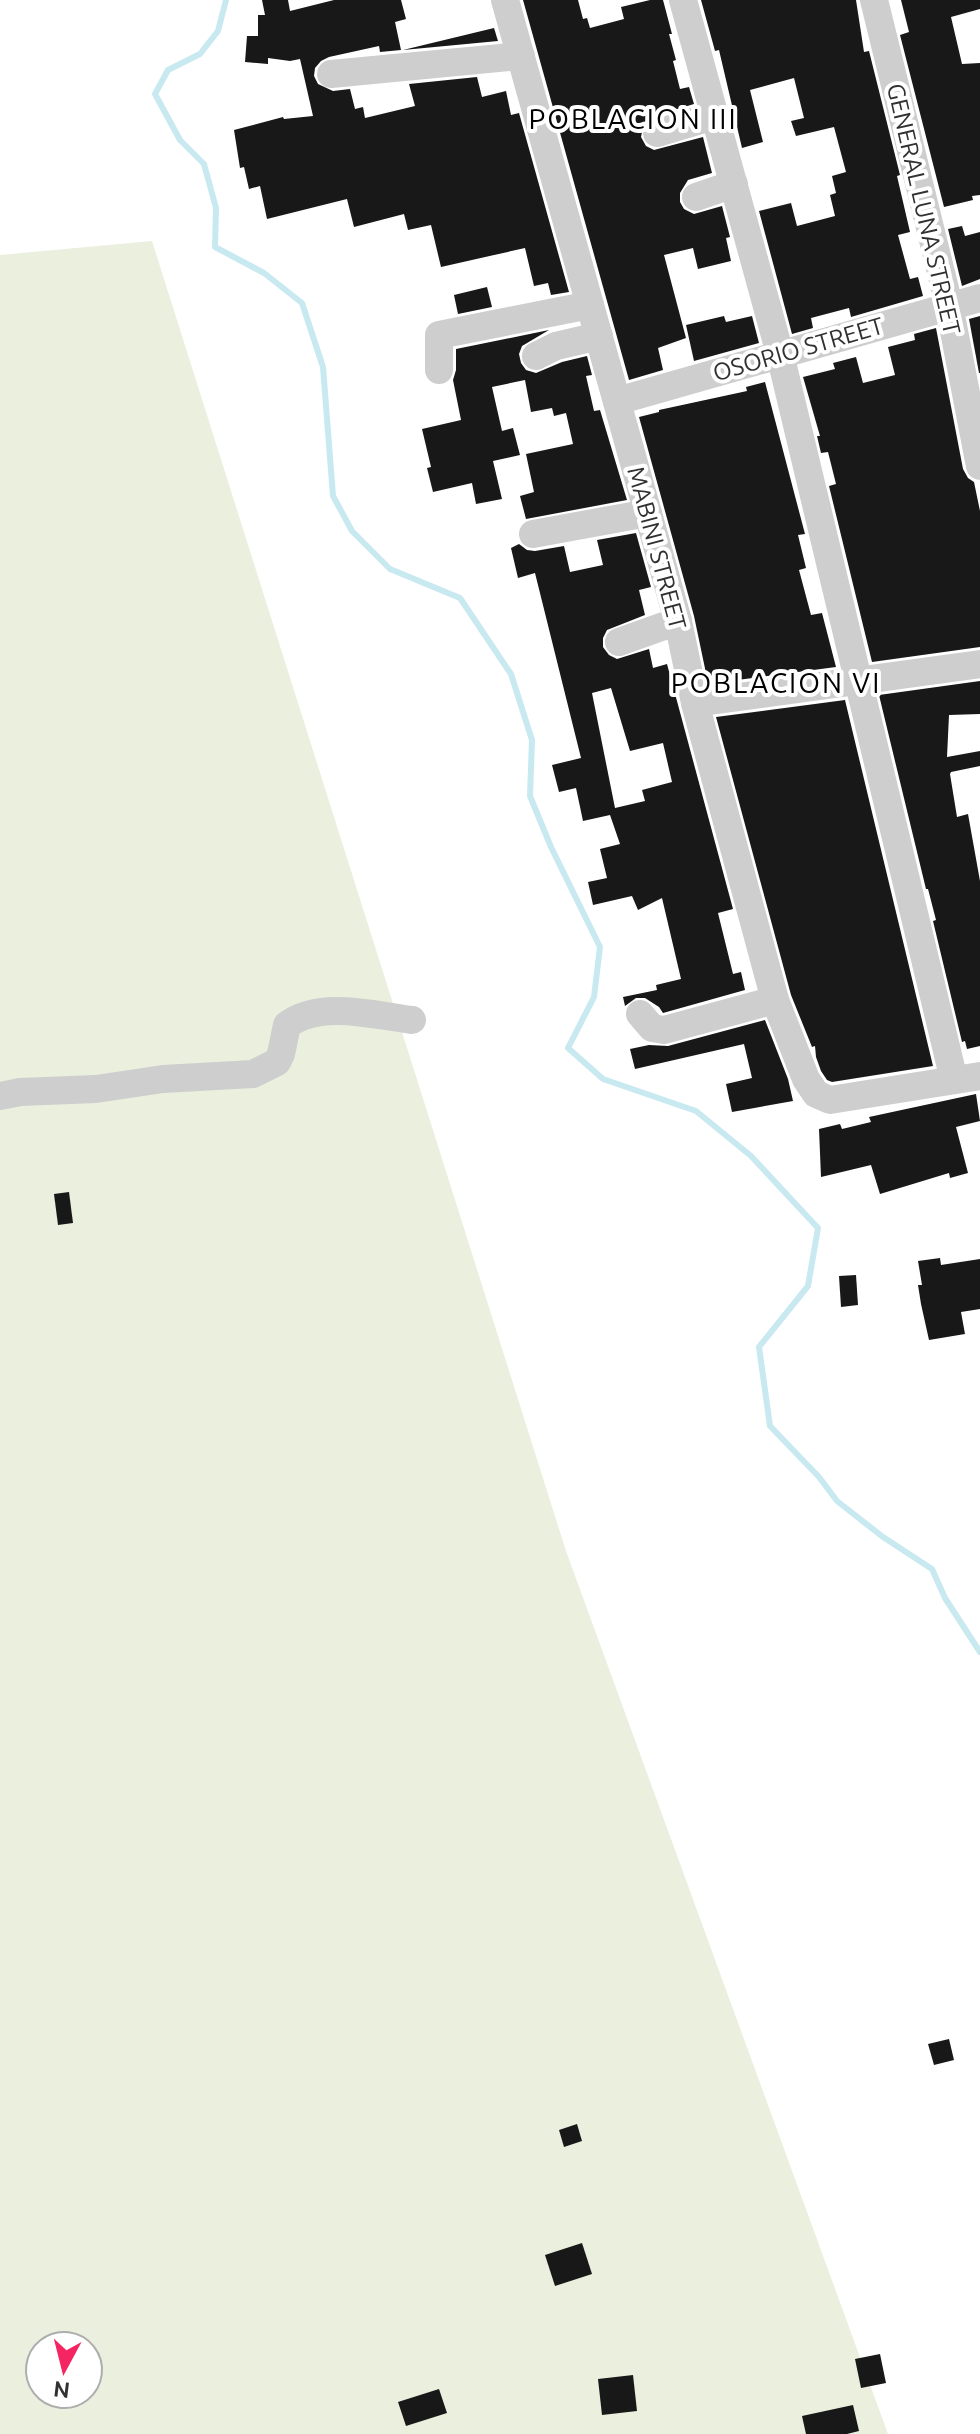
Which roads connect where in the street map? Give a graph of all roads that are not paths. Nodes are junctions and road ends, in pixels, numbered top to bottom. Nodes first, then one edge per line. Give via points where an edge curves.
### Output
1 (505, 0) edge
2 (683, 0) edge
3 (874, 0) edge
4 (521, 56) junction
5 (331, 74) dead end
6 (714, 116) junction
7 (657, 133) dead end
8 (734, 184) junction
9 (696, 197) dead end
10 (980, 298) edge
11 (590, 305) junction
12 (949, 305) junction
13 (599, 336) junction
14 (780, 354) junction
15 (536, 356) dead end
16 (439, 370) dead end
17 (617, 401) junction
18 (980, 466) edge
19 (648, 513) junction
20 (533, 534) dead end
21 (678, 621) junction
22 (619, 642) dead end
23 (980, 664) edge
24 (857, 679) junction
25 (695, 703) junction
26 (775, 1000) junction
27 (640, 1014) dead end
28 (412, 1020) dead end
29 (967, 1078) edge
30 (0, 1096) edge

1 - 4 street, MABINI STREET
2 - 6 street
3 - 12 street, GENERAL LUNA STREET
4 - 5 street
4 - 11 street, MABINI STREET
6 - 7 street
6 - 8 street
8 - 9 street
8 - 14 street
10 - 12 street, OSORIO STREET
11 - 13 street, MABINI STREET
11 - 16 street via 439,335
12 - 14 street, OSORIO STREET
12 - 18 street, GENERAL LUNA STREET
13 - 15 street
13 - 17 street, MABINI STREET
14 - 17 street, OSORIO STREET
14 - 24 street
17 - 19 street, MABINI STREET
19 - 20 street
19 - 21 street, MABINI STREET
21 - 22 street
21 - 25 street, MABINI STREET
23 - 24 street
24 - 25 street
24 - 29 street
25 - 26 street, MABINI STREET
26 - 27 street via 664,1030 652,1028
26 - 29 street, MABINI STREET via 806,1079 816,1094 830,1100
28 - 30 street via 315,1012 287,1025 277,1062 253,1074

